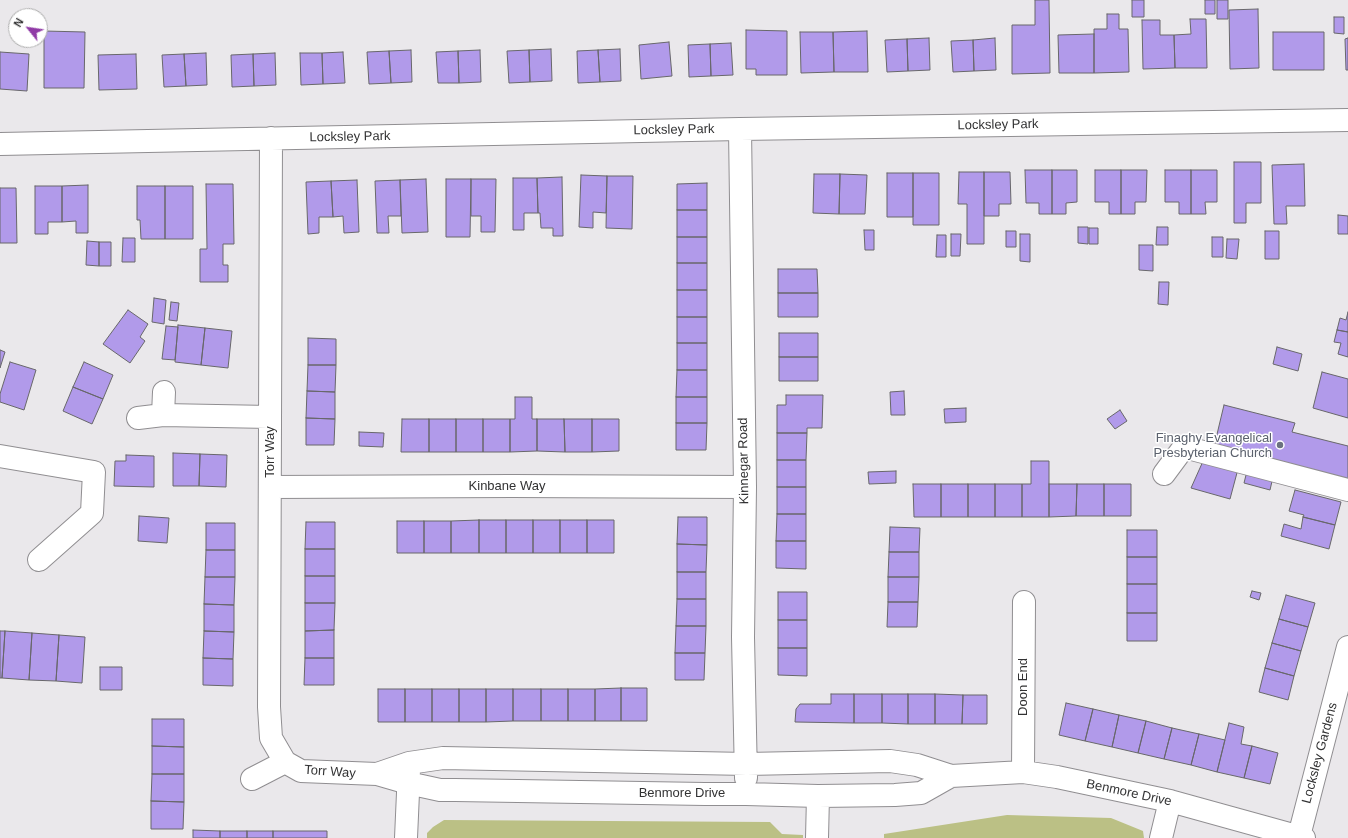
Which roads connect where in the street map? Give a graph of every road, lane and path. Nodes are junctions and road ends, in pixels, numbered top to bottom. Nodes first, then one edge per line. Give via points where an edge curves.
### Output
1 (1348, 120) edge
2 (740, 129) junction
3 (271, 138) junction
4 (0, 144) edge
5 (164, 392) dead end
6 (163, 415) junction
7 (270, 417) junction
8 (138, 418) dead end
9 (0, 456) edge
10 (1164, 474) dead end
11 (270, 487) junction
12 (745, 488) junction
13 (1348, 490) edge
14 (39, 560) dead end
15 (1024, 602) dead end
16 (1348, 647) edge
17 (285, 762) junction
18 (747, 764) junction
19 (1023, 772) junction
20 (409, 773) junction
21 (951, 776) junction
22 (252, 778) dead end
23 (746, 794) junction
24 (818, 796) junction
25 (1170, 801) junction
26 (1302, 837) edge
27 (406, 838) edge
28 (817, 838) edge
29 (1161, 838) edge

1 - 2 street, Locksley Park
2 - 3 street, Locksley Park
2 - 12 street, Kinnegar Road
3 - 4 street, Locksley Park
3 - 7 street, Torr Way
5 - 6 street
6 - 7 street
6 - 8 street
7 - 11 street, Torr Way
9 - 14 street via 94,472 92,513
10 - 13 street via 1184,447
11 - 12 street, Kinbane Way
11 - 17 street, Torr Way via 268,707 271,738
12 - 18 street, Kinnegar Road via 743,637
15 - 19 street, Doon End
16 - 26 street, Locksley Gardens
17 - 20 street, Torr Way via 301,771
17 - 22 street
18 - 20 street, Benmore Drive via 443,758
18 - 21 street, Benmore Drive via 890,761 918,765
18 - 23 street, Kinnegar Road
19 - 21 street, Benmore Drive
19 - 25 street, Benmore Drive
20 - 23 street, Benmore Drive via 440,790
20 - 27 street
21 - 24 street, Benmore Drive via 921,793
23 - 24 street, Benmore Drive
24 - 28 street
25 - 26 street, Benmore Drive
25 - 29 street

